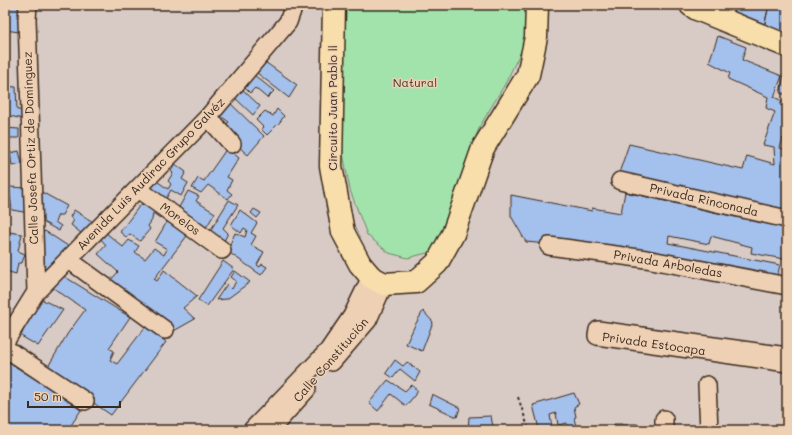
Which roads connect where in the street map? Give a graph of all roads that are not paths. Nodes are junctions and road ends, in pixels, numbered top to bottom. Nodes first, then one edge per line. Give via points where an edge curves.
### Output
1 (28, 5) edge
2 (294, 5) edge
3 (334, 5) edge
4 (537, 5) edge
5 (691, 5) edge
6 (787, 46) edge
7 (208, 117) junction
8 (232, 144) dead end
9 (620, 180) dead end
10 (138, 189) junction
11 (787, 219) edge
12 (549, 246) dead end
13 (222, 250) dead end
14 (69, 260) junction
15 (378, 281) junction
16 (787, 286) edge
17 (36, 292) junction
18 (165, 330) dead end
19 (5, 342) edge
20 (5, 348) edge
21 (787, 356) edge
22 (787, 363) edge
23 (707, 385) dead end
24 (85, 401) dead end
25 (252, 430) edge
26 (270, 430) edge
27 (709, 430) edge

1 - 17 street, Calle Josefa Ortiz de Domínguez
2 - 7 street, Avenida Luís Audirac Grupo Galvéz via 288,22
3 - 15 main road, Circuito Juan Pablo ll via 331,166 343,232 360,264
4 - 15 main road via 536,37 528,75 483,148 453,234 437,263 416,282
5 - 6 main road
7 - 8 street
7 - 10 street, Avenida Luís Audirac Grupo Galvéz
9 - 11 street, Privada Rinconada
10 - 13 street, Morelos
10 - 14 street, Avenida Luís Audirac Grupo Galvéz
12 - 16 street, Privada Arboledas via 646,259
14 - 17 street, Avenida Luís Audirac Grupo Galvéz
14 - 18 street
15 - 25 street, Calle Constitución via 328,351
15 - 26 street, Calle Constitución via 368,320
17 - 19 street, Avenida Luís Audirac Grupo Galvéz
20 - 24 street
21 - 22 street, Privada Estocapa via 598,330 597,336
23 - 27 street

